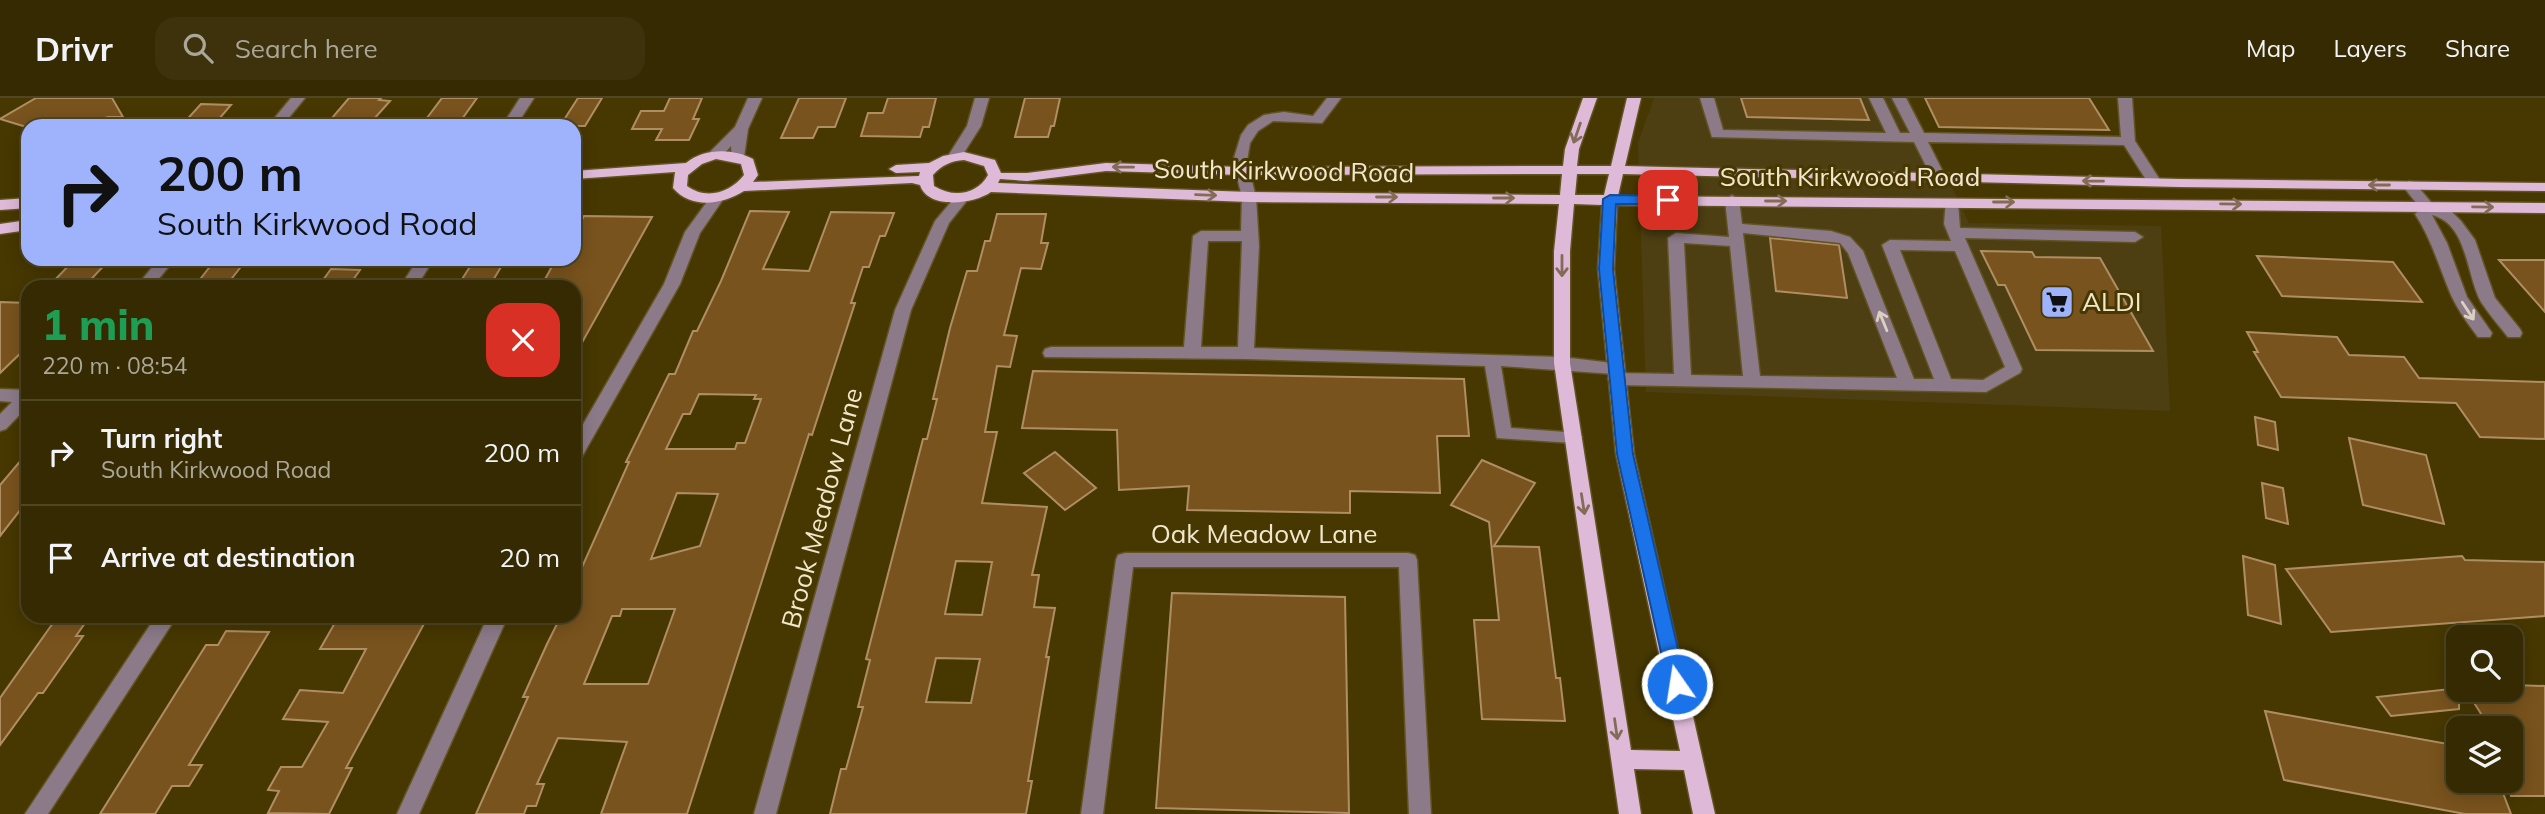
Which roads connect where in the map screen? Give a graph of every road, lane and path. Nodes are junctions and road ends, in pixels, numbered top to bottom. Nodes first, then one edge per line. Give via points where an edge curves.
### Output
1 (298, 98) edge
2 (527, 98) edge
3 (755, 98) edge
4 (982, 98) edge
5 (1334, 98) edge
6 (1590, 98) edge
7 (1634, 98) edge
8 (1707, 98) edge
9 (1876, 98) edge
10 (1899, 98) edge
11 (2125, 98) edge
12 (281, 119) edge
13 (514, 119) edge
14 (974, 125) junction
15 (741, 129) junction
16 (1895, 137) junction
17 (1919, 138) junction
18 (2128, 141) junction
19 (715, 155) junction
20 (955, 156) junction
21 (737, 157) junction
22 (975, 157) junction
23 (688, 167) junction
24 (931, 167) junction
25 (751, 169) junction
26 (1571, 170) junction
27 (1617, 170) junction
28 (1241, 171) junction
29 (581, 175) edge
30 (1939, 178) junction
31 (925, 181) junction
32 (991, 181) junction
33 (679, 182) junction
34 (2155, 183) junction
35 (581, 184) edge
36 (2409, 186) junction
37 (741, 187) junction
38 (2545, 187) edge
39 (939, 196) junction
40 (694, 197) junction
41 (1249, 197) junction
42 (717, 198) junction
43 (962, 198) junction
44 (1568, 198) junction
45 (1610, 199) junction
46 (1732, 200) junction
47 (1951, 202) junction
48 (21, 204) edge
49 (2168, 204) junction
50 (0, 205) edge
51 (2428, 208) junction
52 (2545, 208) edge
53 (942, 221) junction
54 (21, 226) edge
55 (0, 229) edge
56 (693, 232) junction
57 (1736, 235) junction
58 (1248, 236) junction
59 (2135, 237) dead end
60 (1958, 240) junction
61 (161, 266) edge
62 (150, 280) edge
63 (2455, 284) junction
64 (2484, 289) junction
65 (2484, 333) dead end
66 (2514, 333) dead end
67 (1051, 353) dead end
68 (1192, 353) junction
69 (1246, 353) junction
70 (1492, 360) junction
71 (1562, 363) junction
72 (1615, 374) junction
73 (1683, 380) junction
74 (1752, 382) junction
75 (1908, 385) junction
76 (1945, 386) junction
77 (0, 395) edge
78 (21, 397) edge
79 (21, 403) edge
80 (0, 425) edge
81 (1573, 437) junction
82 (581, 443) edge
83 (162, 623) edge
84 (495, 623) edge
85 (1621, 759) junction
86 (1694, 761) junction
87 (36, 814) edge
88 (408, 814) edge
89 (765, 814) edge
90 (1092, 814) edge
91 (1420, 814) edge
92 (1630, 814) edge
93 (1704, 814) edge

1 - 12 street
2 - 13 street
3 - 15 street
4 - 14 street
5 - 28 street via 1317,120 1281,116 1262,121 1248,132 1241,148
6 -> 26 main road via 1572,149
7 - 27 main road
8 - 16 street via 1717,134
9 - 16 street
10 - 17 street
11 - 18 street
14 - 20 street
14 - 22 street
15 - 19 street
15 - 21 street
16 - 17 street
17 - 18 street
17 - 30 street
18 - 34 street
19 - 21 main road
19 - 23 main road
20 - 22 main road
20 - 24 main road
21 - 25 main road
22 - 32 main road via 990,163
23 - 29 main road
23 - 33 main road
24 - 25 main road via 823,176 772,175
24 - 31 main road
25 - 37 main road
26 - 27 main road, South Kirkwood Road
26 - 28 main road, South Kirkwood Road
26 - 44 main road
27 - 30 main road, South Kirkwood Road
27 - 45 main road
28 -> 32 main road, South Kirkwood Road via 1107,167
28 - 41 street
34 -> 30 main road, South Kirkwood Road
30 - 47 main road
31 - 37 main road
31 - 39 main road
32 -> 41 main road, South Kirkwood Road
32 - 43 main road
33 - 35 main road via 628,178
33 - 40 main road via 680,188
36 -> 34 main road, South Kirkwood Road
34 - 49 main road
36 - 38 main road, South Kirkwood Road
36 - 51 street
37 - 42 main road
39 - 43 main road
39 - 53 street
40 - 42 main road
40 - 56 street
41 -> 44 main road, South Kirkwood Road
41 - 58 street
42 - 56 street
43 - 53 street, Brook Meadow Lane
44 - 45 main road, South Kirkwood Road
44 -> 71 main road via 1562,251
45 - 46 main road, South Kirkwood Road
45 - 72 main road via 1606,269
46 -> 47 main road, South Kirkwood Road
46 - 57 street
47 -> 49 main road, South Kirkwood Road
47 - 60 street via 1951,224
48 - 50 main road
49 -> 51 main road, South Kirkwood Road
51 -> 52 main road, South Kirkwood Road
51 - 63 street via 2422,215 2443,246
51 - 64 street via 2446,214 2456,224 2467,240
53 - 89 street, Brook Meadow Lane via 903,310
54 - 55 main road
56 - 82 street via 672,284
57 - 73 street via 1676,238
57 - 74 street
75 -> 57 street via 1855,251 1845,240
58 - 68 street via 1201,236
58 - 69 street
59 - 60 street
60 - 76 street via 2014,369 1986,386
60 - 76 street via 1890,245
61 - 62 street
63 - 64 street
63 -> 65 street via 2465,308
64 - 66 street
67 - 68 street
68 - 69 street
69 - 70 street
70 - 71 street
70 - 81 street via 1503,434
71 - 72 street
71 - 81 main road
72 - 73 street
72 - 86 main road via 1625,454
73 - 74 street
74 - 75 street
75 - 76 street
77 - 78 street
79 - 80 street
81 -> 85 main road
83 - 87 street
84 - 88 street
85 - 86 main road
85 - 92 main road
86 - 93 main road
90 - 91 street, Oak Meadow Lane via 1125,559 1408,560

